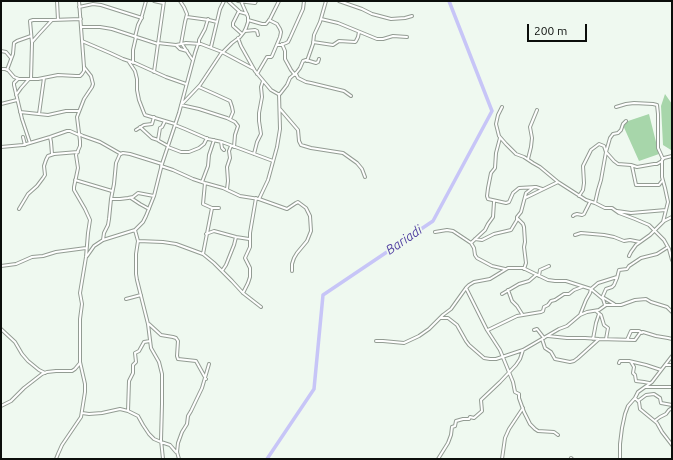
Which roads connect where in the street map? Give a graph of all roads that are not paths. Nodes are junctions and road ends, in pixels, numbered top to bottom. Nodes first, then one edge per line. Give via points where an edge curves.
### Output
1 (57, 1) edge
2 (79, 1) edge
3 (146, 1) edge
4 (154, 1) edge
5 (180, 1) edge
6 (223, 1) edge
7 (228, 1) edge
8 (240, 1) edge
9 (256, 1) edge
10 (279, 1) edge
11 (304, 1) edge
12 (326, 1) edge
13 (339, 1) edge
14 (164, 2) edge
15 (79, 7) junction
16 (239, 12) junction
17 (247, 14) junction
18 (412, 16) dead end
19 (187, 17) junction
20 (142, 18) junction
21 (81, 19) junction
22 (52, 20) junction
23 (58, 20) junction
24 (208, 20) junction
25 (248, 20) junction
26 (269, 20) junction
27 (321, 20) junction
28 (217, 22) junction
29 (82, 27) junction
30 (245, 31) junction
31 (359, 31) junction
32 (242, 34) junction
33 (258, 35) dead end
34 (31, 36) junction
35 (136, 37) junction
36 (407, 37) dead end
37 (238, 38) junction
38 (82, 41) junction
39 (313, 42) junction
40 (32, 43) junction
41 (158, 43) junction
42 (182, 44) junction
43 (199, 44) junction
44 (277, 44) junction
45 (282, 44) junction
46 (176, 45) junction
47 (211, 47) junction
48 (1, 51) edge
49 (187, 51) junction
50 (222, 52) junction
51 (11, 58) junction
52 (319, 59) dead end
53 (193, 60) junction
54 (307, 60) junction
55 (128, 61) junction
56 (133, 62) junction
57 (84, 67) junction
58 (1, 69) edge
59 (254, 69) junction
60 (7, 70) junction
61 (154, 72) junction
62 (257, 74) junction
63 (295, 75) junction
64 (44, 78) junction
65 (18, 79) junction
66 (30, 79) junction
67 (263, 81) junction
68 (187, 84) junction
69 (199, 87) junction
70 (279, 94) junction
71 (16, 95) junction
72 (351, 96) dead end
73 (17, 100) junction
74 (1, 104) edge
75 (181, 104) junction
76 (502, 107) dead end
77 (616, 107) dead end
78 (280, 109) junction
79 (537, 110) dead end
80 (79, 111) junction
81 (20, 112) junction
82 (39, 114) junction
83 (154, 117) junction
84 (230, 119) junction
85 (165, 121) junction
86 (626, 121) dead end
87 (175, 125) junction
88 (140, 127) junction
89 (136, 130) dead end
90 (79, 135) junction
91 (23, 137) dead end
92 (50, 137) junction
93 (500, 137) junction
94 (207, 138) junction
95 (158, 140) junction
96 (214, 140) junction
97 (221, 142) junction
98 (30, 143) junction
99 (25, 145) junction
100 (168, 146) junction
101 (230, 146) junction
102 (1, 147) edge
103 (234, 147) junction
104 (224, 150) dead end
105 (78, 152) junction
106 (606, 152) junction
107 (52, 154) junction
108 (121, 154) junction
109 (254, 154) junction
110 (672, 156) edge
111 (528, 159) junction
112 (663, 160) junction
113 (273, 161) junction
114 (162, 165) junction
115 (632, 166) junction
116 (365, 177) dead end
117 (75, 180) junction
118 (662, 180) junction
119 (202, 182) junction
120 (558, 182) junction
121 (205, 183) junction
122 (534, 187) junction
123 (227, 189) junction
124 (542, 189) junction
125 (113, 191) junction
126 (154, 196) junction
127 (579, 196) junction
128 (111, 198) junction
129 (131, 198) junction
130 (257, 198) junction
131 (525, 199) junction
132 (494, 201) junction
133 (590, 202) junction
134 (595, 203) junction
135 (212, 208) junction
136 (219, 208) dead end
137 (19, 209) dead end
138 (149, 209) junction
139 (666, 210) junction
140 (616, 211) junction
141 (573, 216) dead end
142 (672, 217) edge
143 (517, 218) junction
144 (663, 222) junction
145 (134, 230) junction
146 (655, 231) junction
147 (435, 232) dead end
148 (206, 234) junction
149 (575, 236) dead end
150 (236, 238) junction
151 (249, 239) junction
152 (475, 239) junction
153 (102, 240) junction
154 (138, 241) junction
155 (640, 242) junction
156 (471, 243) junction
157 (86, 248) junction
158 (668, 248) junction
159 (672, 250) edge
160 (203, 254) junction
161 (630, 256) dead end
162 (86, 257) junction
163 (672, 260) edge
164 (1, 266) edge
165 (549, 266) dead end
166 (504, 269) junction
167 (524, 269) junction
168 (222, 271) junction
169 (292, 271) dead end
170 (537, 276) junction
171 (617, 277) junction
172 (583, 286) junction
173 (466, 288) junction
174 (591, 289) junction
175 (508, 290) junction
176 (243, 292) junction
177 (502, 294) dead end
178 (141, 295) junction
179 (602, 298) junction
180 (126, 299) dead end
181 (605, 305) junction
182 (616, 305) junction
183 (261, 307) dead end
184 (595, 311) junction
185 (672, 312) edge
186 (522, 314) junction
187 (599, 314) junction
188 (580, 315) junction
189 (440, 318) junction
190 (148, 324) junction
191 (1, 330) edge
192 (487, 330) junction
193 (534, 330) dead end
194 (642, 333) junction
195 (548, 336) junction
196 (543, 339) junction
197 (593, 339) junction
198 (599, 339) junction
199 (606, 339) junction
200 (626, 340) junction
201 (672, 340) edge
202 (150, 341) junction
203 (376, 341) dead end
204 (523, 350) junction
205 (503, 356) junction
206 (672, 356) edge
207 (80, 362) junction
208 (631, 362) junction
209 (619, 363) dead end
210 (209, 364) dead end
211 (666, 364) junction
212 (672, 365) edge
213 (662, 370) junction
214 (44, 373) junction
215 (509, 373) junction
216 (206, 378) junction
217 (651, 384) junction
218 (644, 387) junction
219 (672, 387) edge
220 (635, 398) junction
221 (638, 401) junction
222 (672, 405) edge
223 (1, 406) edge
224 (523, 408) junction
225 (672, 408) edge
226 (128, 411) junction
227 (82, 413) junction
228 (655, 421) junction
229 (558, 434) dead end
230 (161, 442) junction
231 (672, 445) edge
232 (177, 452) junction
233 (56, 459) edge
234 (162, 459) edge
235 (179, 459) edge
236 (438, 459) edge
237 (502, 459) edge
238 (620, 459) edge

1 - 23 street
2 - 15 street
3 - 20 street
4 - 14 street
5 - 19 street via 187,12
6 - 28 street
7 - 16 street
8 - 9 street
8 - 17 street
10 - 26 street
11 - 45 street via 288,42
12 - 27 street
13 - 18 street via 391,19
14 - 41 street
15 - 20 street via 101,5
15 - 21 street
16 - 17 street
16 - 32 street via 233,26
17 - 25 street
19 - 24 street
19 - 42 street
20 - 35 street
21 - 23 street
21 - 29 street
22 - 23 street
22 - 34 street via 31,20
22 - 40 street
24 - 28 street
24 - 43 street
25 - 26 street via 266,24
25 - 30 street
26 - 44 street via 280,29
27 - 31 street
27 - 39 street
28 - 47 street
29 - 35 street via 112,29
29 - 38 street
30 - 32 street
30 - 33 street via 255,30
31 - 36 street via 380,39 393,36
31 - 39 street via 355,42 339,42 333,45
32 - 37 street
34 - 40 street
34 - 51 street via 14,43
35 - 41 street
35 - 56 street
37 - 50 street
37 - 59 street
38 - 55 street
38 - 57 street
39 - 54 street
40 - 66 street
41 - 46 street
41 - 61 street
42 - 43 street
42 - 46 street
42 - 49 street
43 - 47 street
43 - 53 street
44 - 45 street
44 - 62 street via 272,57 267,58
45 - 63 street via 285,58
46 - 49 street
47 - 50 street
48 - 51 street via 6,52
49 - 53 street
50 - 59 street
50 - 69 street
51 - 60 street
52 - 54 street via 316,63
53 - 68 street
54 - 63 street via 302,61
55 - 56 street
55 - 83 street via 135,71 139,100 144,113
56 - 61 street
57 - 64 street via 80,76
57 - 80 street via 93,84
58 - 60 street
59 - 62 street
60 - 65 street
61 - 68 street
62 - 67 street
63 - 70 street
63 - 72 street via 306,82 344,91
64 - 66 street
64 - 82 street
65 - 66 street
65 - 71 street via 14,83
66 - 71 street
67 - 70 street
67 - 109 street via 259,113 261,134
68 - 75 street
69 - 75 street
69 - 84 street via 230,100 233,112
70 - 78 street
71 - 73 street
73 - 74 street
73 - 81 street
75 - 84 street
75 - 87 street
76 - 93 street via 496,124
77 - 112 street via 634,103 657,105 658,148
78 - 113 street via 280,133
78 - 116 street via 298,130 301,145 343,153 362,168
79 - 111 street via 530,127 532,138
80 - 82 street
80 - 90 street
81 - 82 street
81 - 98 street
83 - 85 street
83 - 88 street via 152,124
84 - 103 street via 238,126
85 - 87 street
85 - 95 street via 160,128
86 - 106 street via 619,132 612,135
87 - 94 street
87 - 100 street
88 - 89 street
88 - 95 street
90 - 92 street via 67,130
90 - 105 street
90 - 108 street via 100,142
91 - 99 street
92 - 98 street
92 - 107 street
93 - 111 street via 516,154
93 - 132 street via 487,196
94 - 96 street
94 - 100 street via 199,148 189,152 181,152
95 - 100 street
96 - 97 street
96 - 119 street
97 - 101 street
97 - 104 street
98 - 99 street
99 - 102 street
100 - 114 street
101 - 103 street
101 - 123 street
103 - 109 street
105 - 107 street
105 - 117 street via 78,172
106 - 115 street via 617,163
106 - 127 street via 600,144 591,150 583,167 584,183
106 - 134 street
107 - 137 street via 46,160 45,175
108 - 114 street via 130,154
108 - 125 street via 116,163
109 - 113 street
110 - 112 street
111 - 120 street
112 - 115 street via 658,164
112 - 118 street
113 - 130 street via 268,180
114 - 119 street
114 - 126 street
115 - 118 street via 636,185 659,185
117 - 125 street
117 - 157 street via 74,190 90,220
118 - 139 street via 667,198
119 - 121 street
120 - 124 street
120 - 127 street
121 - 123 street
121 - 135 street via 203,204
122 - 124 street
122 - 131 street via 526,193
122 - 132 street via 518,188 508,203
123 - 130 street via 240,196
124 - 131 street
125 - 128 street
126 - 129 street via 138,193
126 - 138 street
127 - 133 street
128 - 129 street
128 - 153 street via 108,225
129 - 138 street
130 - 151 street
130 - 169 street via 287,209 298,202 309,212 309,238 294,258
131 - 143 street
132 - 152 street via 494,217
133 - 134 street
133 - 141 street via 584,214
134 - 140 street
135 - 136 street
135 - 148 street
138 - 145 street via 143,222
139 - 140 street via 631,213
139 - 144 street
140 - 146 street via 642,221
142 - 144 street
143 - 152 street via 509,231 482,240
143 - 167 street via 524,227
144 - 146 street
145 - 153 street
145 - 154 street
146 - 155 street
146 - 158 street
147 - 156 street via 450,230
148 - 150 street via 214,231
148 - 160 street
149 - 155 street via 581,233 604,234 624,241
150 - 151 street
150 - 168 street
151 - 176 street via 250,247 245,258 250,268 250,277
152 - 156 street
153 - 162 street
154 - 160 street via 176,244
154 - 178 street via 136,274
155 - 161 street via 632,249
156 - 166 street via 477,258
157 - 162 street
157 - 164 street via 32,257 16,264
158 - 159 street
158 - 163 street
158 - 171 street via 641,258 627,269 618,271
160 - 168 street
162 - 207 street via 80,293
165 - 170 street via 540,270
166 - 167 street
166 - 173 street via 490,279 472,283
167 - 170 street
168 - 176 street
170 - 172 street via 551,281 565,280
170 - 175 street
171 - 174 street via 598,283
171 - 179 street
172 - 174 street
172 - 186 street via 551,301 541,312
173 - 189 street via 451,309
173 - 192 street
174 - 179 street
174 - 188 street
175 - 177 street
175 - 186 street via 512,301
176 - 183 street
178 - 180 street
178 - 190 street
179 - 181 street
179 - 182 street
181 - 182 street
181 - 184 street
182 - 185 street via 646,299 667,307
184 - 187 street
184 - 188 street
186 - 192 street
187 - 197 street
187 - 199 street via 608,328
188 - 195 street via 567,326
189 - 203 street via 424,333 404,343
189 - 205 street via 448,318 457,325 466,341 484,358 490,360
190 - 202 street
190 - 216 street via 160,335 176,338 178,358 196,361
191 - 214 street via 12,339 22,354
192 - 205 street
193 - 196 street via 537,329
194 - 200 street via 635,340
194 - 200 street via 631,331
194 - 201 street
195 - 196 street
195 - 197 street
196 - 198 street via 545,348 555,359 570,362
196 - 204 street
197 - 198 street
198 - 199 street
199 - 200 street
202 - 226 street via 144,342 135,353 136,362 129,381
202 - 230 street via 162,374
204 - 205 street
204 - 215 street via 520,359
205 - 215 street
206 - 211 street
207 - 214 street via 72,372
207 - 227 street via 85,389
208 - 209 street
208 - 213 street
208 - 217 street via 636,381
210 - 216 street
211 - 212 street
211 - 213 street
213 - 217 street
214 - 223 street via 11,401
215 - 224 street
215 - 236 street via 481,400 483,410 473,418 456,421 448,443
216 - 232 street via 188,416
217 - 218 street
218 - 219 street
218 - 220 street
220 - 221 street
220 - 238 street via 628,406 623,420
221 - 222 street via 646,395 654,394 660,398 661,403
221 - 228 street via 639,408
224 - 229 street via 535,429
224 - 237 street via 505,438
225 - 228 street
226 - 227 street via 120,409 102,413
226 - 230 street via 138,416 149,434
227 - 233 street
228 - 231 street
230 - 232 street via 170,445
230 - 234 street
232 - 235 street

